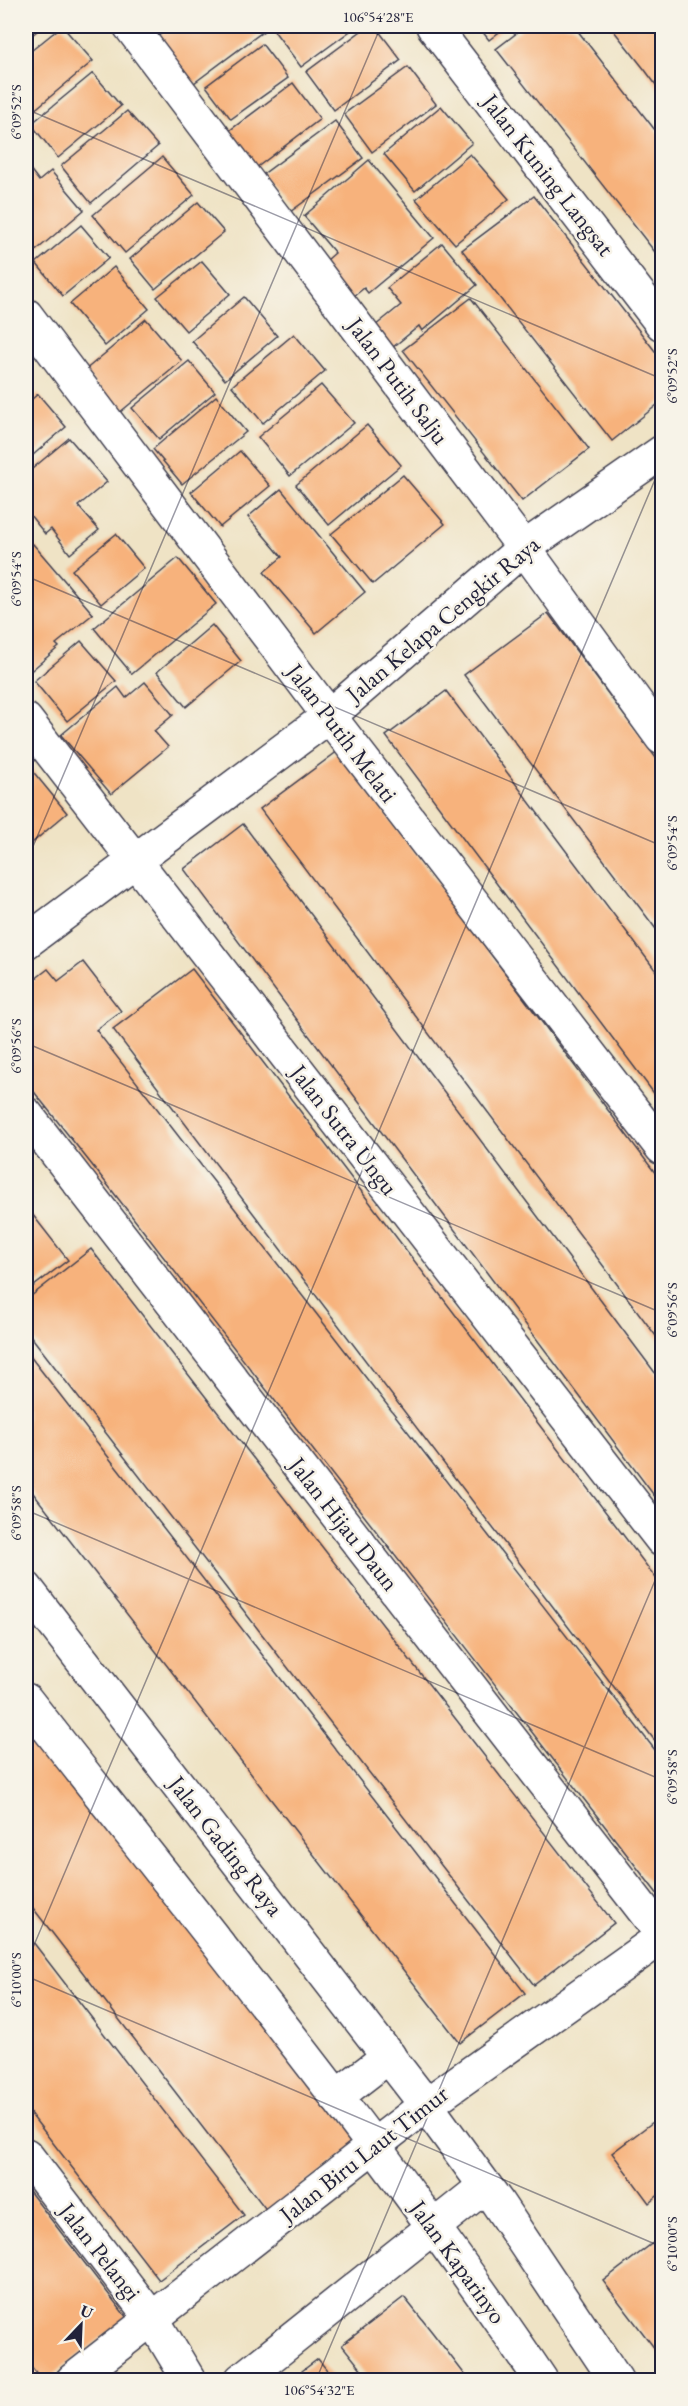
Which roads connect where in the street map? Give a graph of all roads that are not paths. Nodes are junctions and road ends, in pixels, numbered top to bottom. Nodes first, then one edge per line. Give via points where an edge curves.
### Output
1 (130, 26) edge
2 (433, 26) edge
3 (26, 315) edge
4 (663, 324) edge
5 (663, 452) edge
6 (524, 548) junction
7 (329, 716) junction
8 (26, 720) edge
9 (663, 738) edge
10 (134, 861) junction
11 (26, 942) edge
12 (26, 1114) edge
13 (663, 1148) edge
14 (663, 1540) edge
15 (26, 1588) edge
16 (26, 1700) edge
17 (663, 1935) edge
18 (389, 2056) junction
19 (336, 2097) junction
20 (430, 2109) junction
21 (379, 2152) junction
22 (26, 2155) edge
23 (487, 2188) junction
24 (428, 2219) junction
25 (157, 2328) junction
26 (73, 2380) edge
27 (189, 2380) edge
28 (241, 2380) edge
29 (541, 2380) edge
30 (616, 2380) edge

1 - 6 street, Jalan Putih Salju
2 - 4 street, Jalan Kuning Langsat
3 - 7 street, Jalan Putih Melati
5 - 6 street, Jalan Kelapa Cengkir Raya
6 - 7 street, Jalan Kelapa Cengkir Raya
6 - 9 street, Jalan Putih Salju
7 - 10 street, Jalan Kelapa Cengkir Raya
7 - 13 street, Jalan Putih Melati
8 - 10 street, Jalan Sutra Ungu
10 - 11 street, Jalan Kelapa Cengkir Raya
10 - 14 street, Jalan Sutra Ungu
12 - 17 street, Jalan Hijau Daun
15 - 18 street, Jalan Gading Raya
16 - 19 street
17 - 20 street, Jalan Biru Laut Timur
18 - 19 street
18 - 20 street, Jalan Gading Raya
19 - 21 street
20 - 21 street, Jalan Biru Laut Timur
20 - 23 street, Jalan Gading Raya
21 - 24 street, Jalan Kaparinyo
21 - 25 street, Jalan Biru Laut Timur
22 - 25 street, Jalan Pelangi
23 - 24 street
23 - 30 street, Jalan Gading Raya
24 - 28 street
24 - 29 street, Jalan Kaparinyo
25 - 26 street, Jalan Biru Laut Timur
25 - 27 street, Jalan Pelangi

